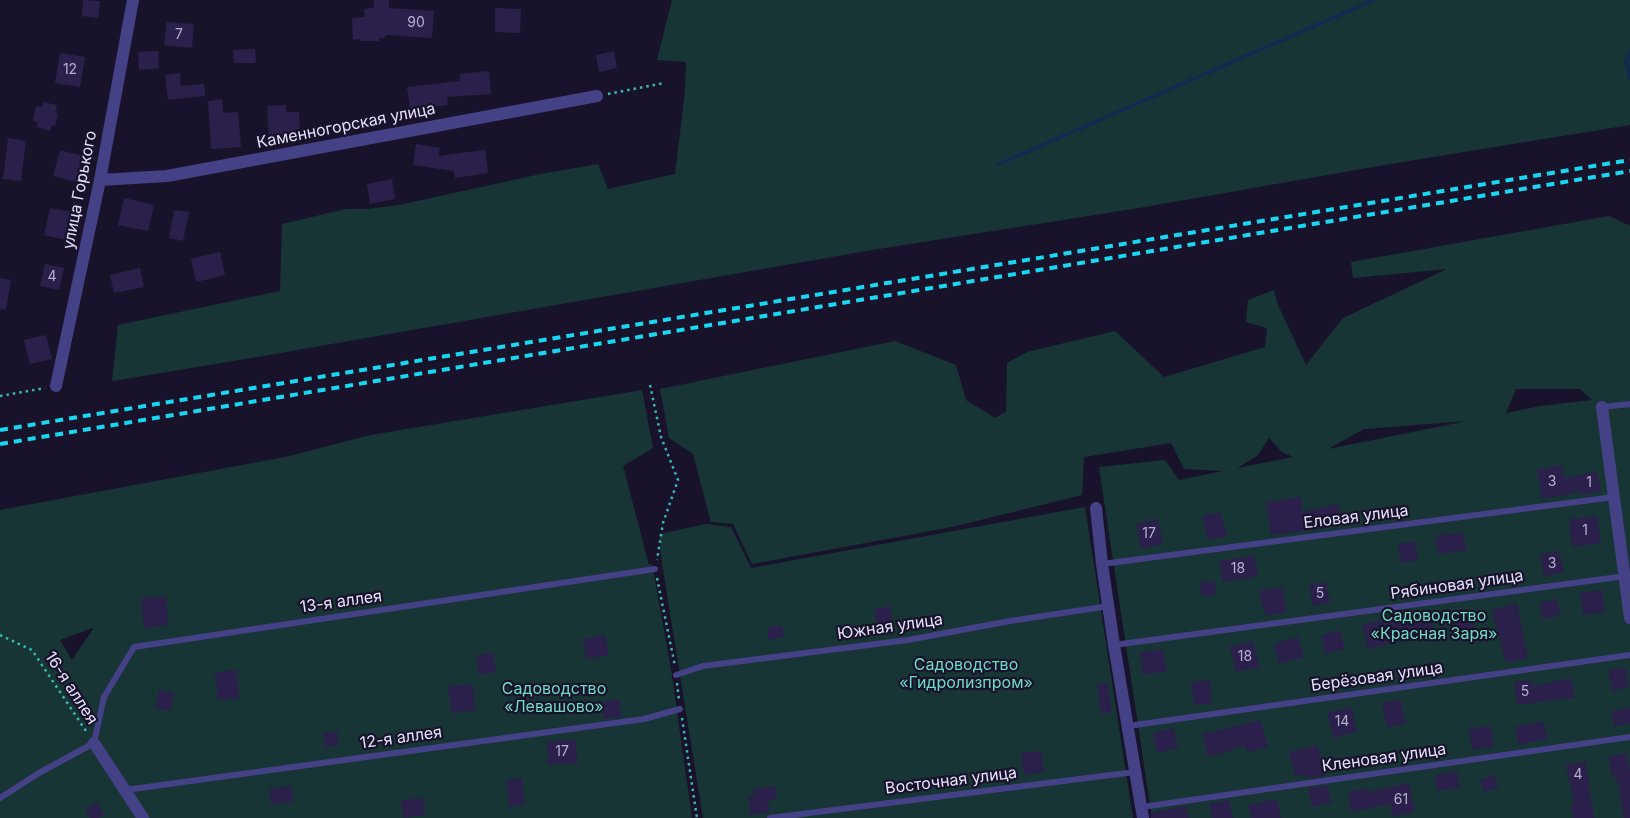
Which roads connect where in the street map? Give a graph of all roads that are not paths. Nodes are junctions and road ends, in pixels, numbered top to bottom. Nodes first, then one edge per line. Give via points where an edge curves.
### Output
1 (133, 0) edge
2 (597, 96) road end
3 (100, 180) junction
4 (56, 386) road end
5 (1630, 404) edge
6 (1602, 407) joint
7 (1614, 497) junction
8 (1096, 508) dead end
9 (1102, 564) junction
10 (655, 569) road end
11 (1627, 576) edge
12 (1109, 606) junction
13 (1630, 618) edge
14 (1114, 645) junction
15 (1630, 655) edge
16 (676, 675) road end
17 (680, 709) road end
18 (1128, 726) junction
19 (1630, 737) edge
20 (94, 743) junction
21 (1135, 772) junction
22 (125, 790) junction
23 (0, 798) edge
24 (1143, 812) edge
25 (143, 818) edge
26 (770, 818) edge

1 - 3 street, улица Горького
2 - 3 street, Каменногорская улица via 168,176
3 - 4 street, улица Горького
5 - 6 lane
6 - 7 street
7 - 9 lane, Еловая улица
7 - 11 street
8 - 9 street
9 - 12 street
10 - 20 lane, 13-я аллея via 134,647 104,697
11 - 13 street
11 - 14 lane, Рябиновая улица
12 - 14 street
12 - 16 lane, Южная улица via 908,640 703,666
14 - 18 street
15 - 18 lane, Берёзовая улица
17 - 22 lane, 12-я аллея via 644,719
18 - 21 street
19 - 24 lane, Кленовая улица
20 - 22 street
20 - 23 lane
21 - 24 street
21 - 26 lane, Восточная улица
22 - 25 street

